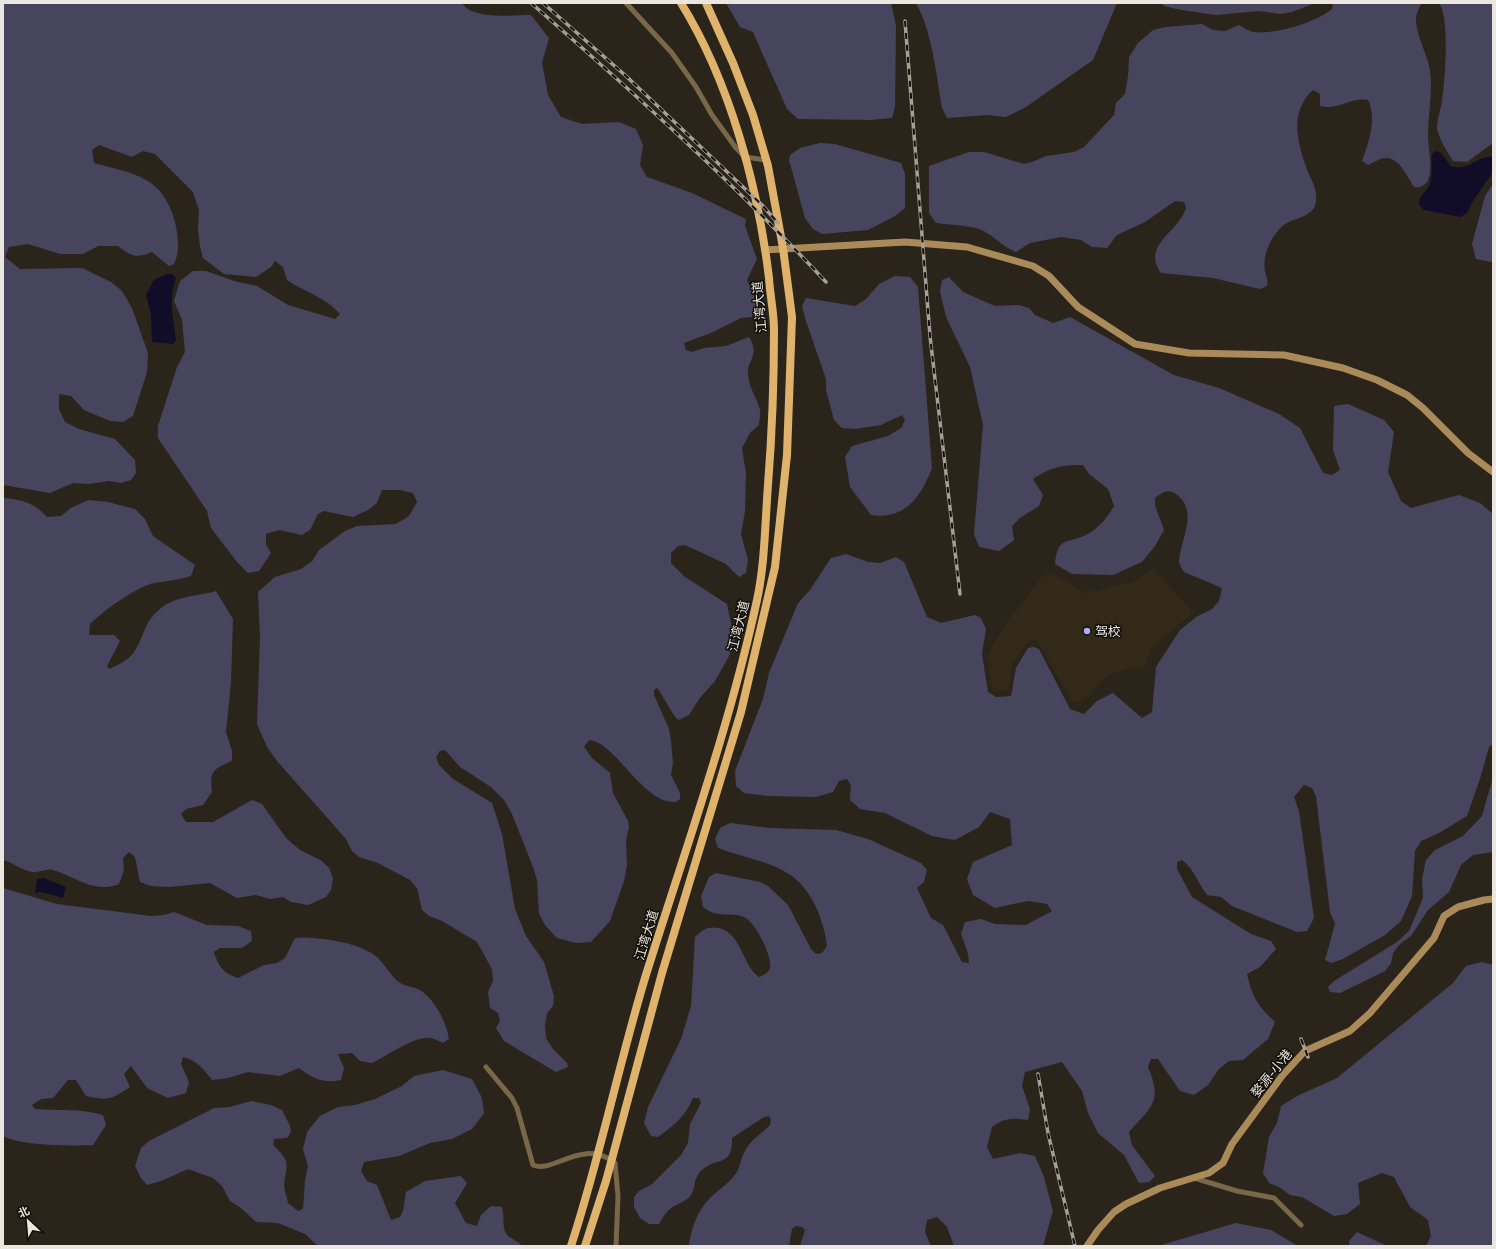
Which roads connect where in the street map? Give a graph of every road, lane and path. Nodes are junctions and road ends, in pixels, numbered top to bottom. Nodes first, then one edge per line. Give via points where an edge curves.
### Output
1 (626, 3) edge
2 (681, 3) edge
3 (706, 3) edge
4 (745, 157) junction
5 (766, 160) junction
6 (783, 248) junction
7 (765, 250) junction
8 (1493, 472) edge
9 (1493, 899) edge
10 (486, 1067) dead end
11 (599, 1154) junction
12 (612, 1160) junction
13 (1194, 1177) junction
14 (1301, 1225) dead end
15 (571, 1246) edge
16 (585, 1246) edge
17 (616, 1246) edge
18 (1087, 1246) edge

1 - 4 street via 672,53 712,115
2 - 4 highway, 江湾大道 via 716,73
3 - 5 highway, 江湾大道 via 753,115
4 - 5 street
4 - 7 highway, 江湾大道
5 - 6 highway, 江湾大道
6 - 7 main road
6 - 8 main road via 905,242 967,247 1033,266 1049,276 1078,307 1135,344 1190,353 1284,355 1343,368 1376,380 1407,395 1468,453
6 - 12 highway, 江湾大道 via 792,317 787,455 772,581 741,712 662,973
7 - 11 highway, 江湾大道 via 774,327 769,465 758,598 727,718 644,983
9 - 13 main road, 婺源-小港 via 1458,907 1444,916 1434,938 1370,1013 1350,1031 1304,1051 1282,1076 1232,1144 1223,1163 1209,1173
10 - 11 street via 512,1098 517,1108 533,1165 538,1167 569,1157
11 - 12 street
11 - 15 highway, 江湾大道
12 - 16 highway, 江湾大道
12 - 17 street via 616,1168 618,1196
13 - 14 street via 1237,1191 1274,1198
13 - 18 main road, 婺源-小港 via 1154,1190 1126,1204 1114,1212

